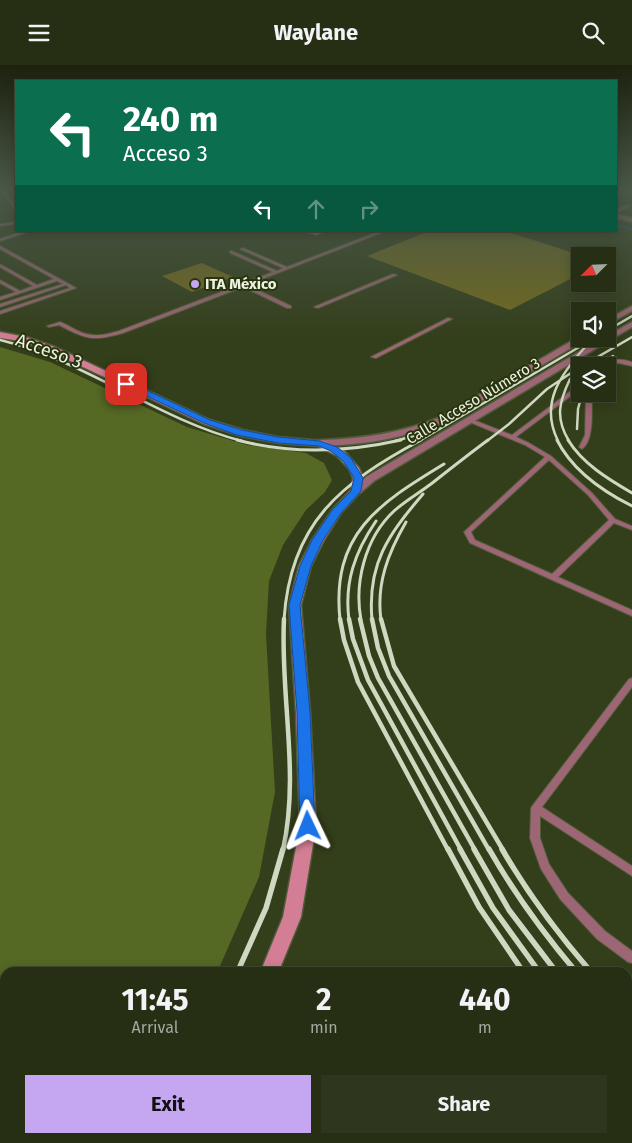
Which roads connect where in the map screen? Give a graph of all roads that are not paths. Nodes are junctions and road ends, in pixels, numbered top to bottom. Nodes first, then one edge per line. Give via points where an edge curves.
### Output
1 (360, 240) edge
2 (0, 247) edge
3 (242, 249) dead end
4 (231, 252) dead end
5 (0, 265) edge
6 (288, 268) junction
7 (276, 272) junction
8 (395, 275) dead end
9 (58, 279) junction
10 (0, 281) edge
11 (66, 284) junction
12 (243, 285) junction
13 (36, 286) junction
14 (19, 292) junction
15 (0, 298) edge
16 (0, 306) edge
17 (290, 307) dead end
18 (316, 307) dead end
19 (632, 307) edge
20 (0, 313) edge
21 (616, 317) edge
22 (450, 319) dead end
23 (632, 324) edge
24 (49, 326) dead end
25 (616, 334) edge
26 (0, 335) edge
27 (571, 344) edge
28 (593, 347) edge
29 (374, 357) dead end
30 (616, 361) edge
31 (632, 364) edge
32 (571, 393) edge
33 (589, 402) edge
34 (469, 420) junction
35 (512, 438) junction
36 (320, 443) junction
37 (582, 447) dead end
38 (549, 457) junction
39 (356, 491) junction
40 (613, 520) junction
41 (632, 528) edge
42 (553, 577) junction
43 (632, 613) edge
44 (632, 681) edge
45 (536, 808) junction
46 (632, 871) edge
47 (632, 958) edge
48 (271, 967) edge

1 - 6 lane
2 - 9 lane
3 - 6 lane
4 - 7 lane
5 - 13 lane
6 - 7 lane
7 - 12 lane
8 - 18 lane
9 - 11 lane
9 - 13 lane
10 - 14 lane
11 - 16 lane
11 - 20 lane via 74,288
12 - 17 lane
12 - 24 lane via 104,337 76,333 60,323
13 - 14 lane
14 - 15 lane
19 - 21 street
22 - 29 lane
23 - 25 street, Calle Acceso Número 3
26 - 36 main road, Acceso 3 via 52,349 207,421 241,433
27 - 36 street, Calle Acceso Número 3 via 430,426 368,441
28 - 34 street, Calle Acceso Número 3
30 - 31 lane
32 - 35 lane
33 - 37 lane via 588,435
34 - 35 lane
34 - 39 street, Calle Acceso Número 3 via 370,479
35 - 38 lane
36 - 39 main road, Acceso 3 via 341,454 354,469 358,478
38 - 40 lane
38 - 42 lane via 466,532 472,541
39 - 48 main road via 337,511 318,540 305,566 295,605 308,826 292,917
40 - 41 lane
40 - 42 lane
42 - 43 lane
44 - 45 lane
45 - 46 lane
45 - 47 lane via 535,838 545,866 564,896 602,935

